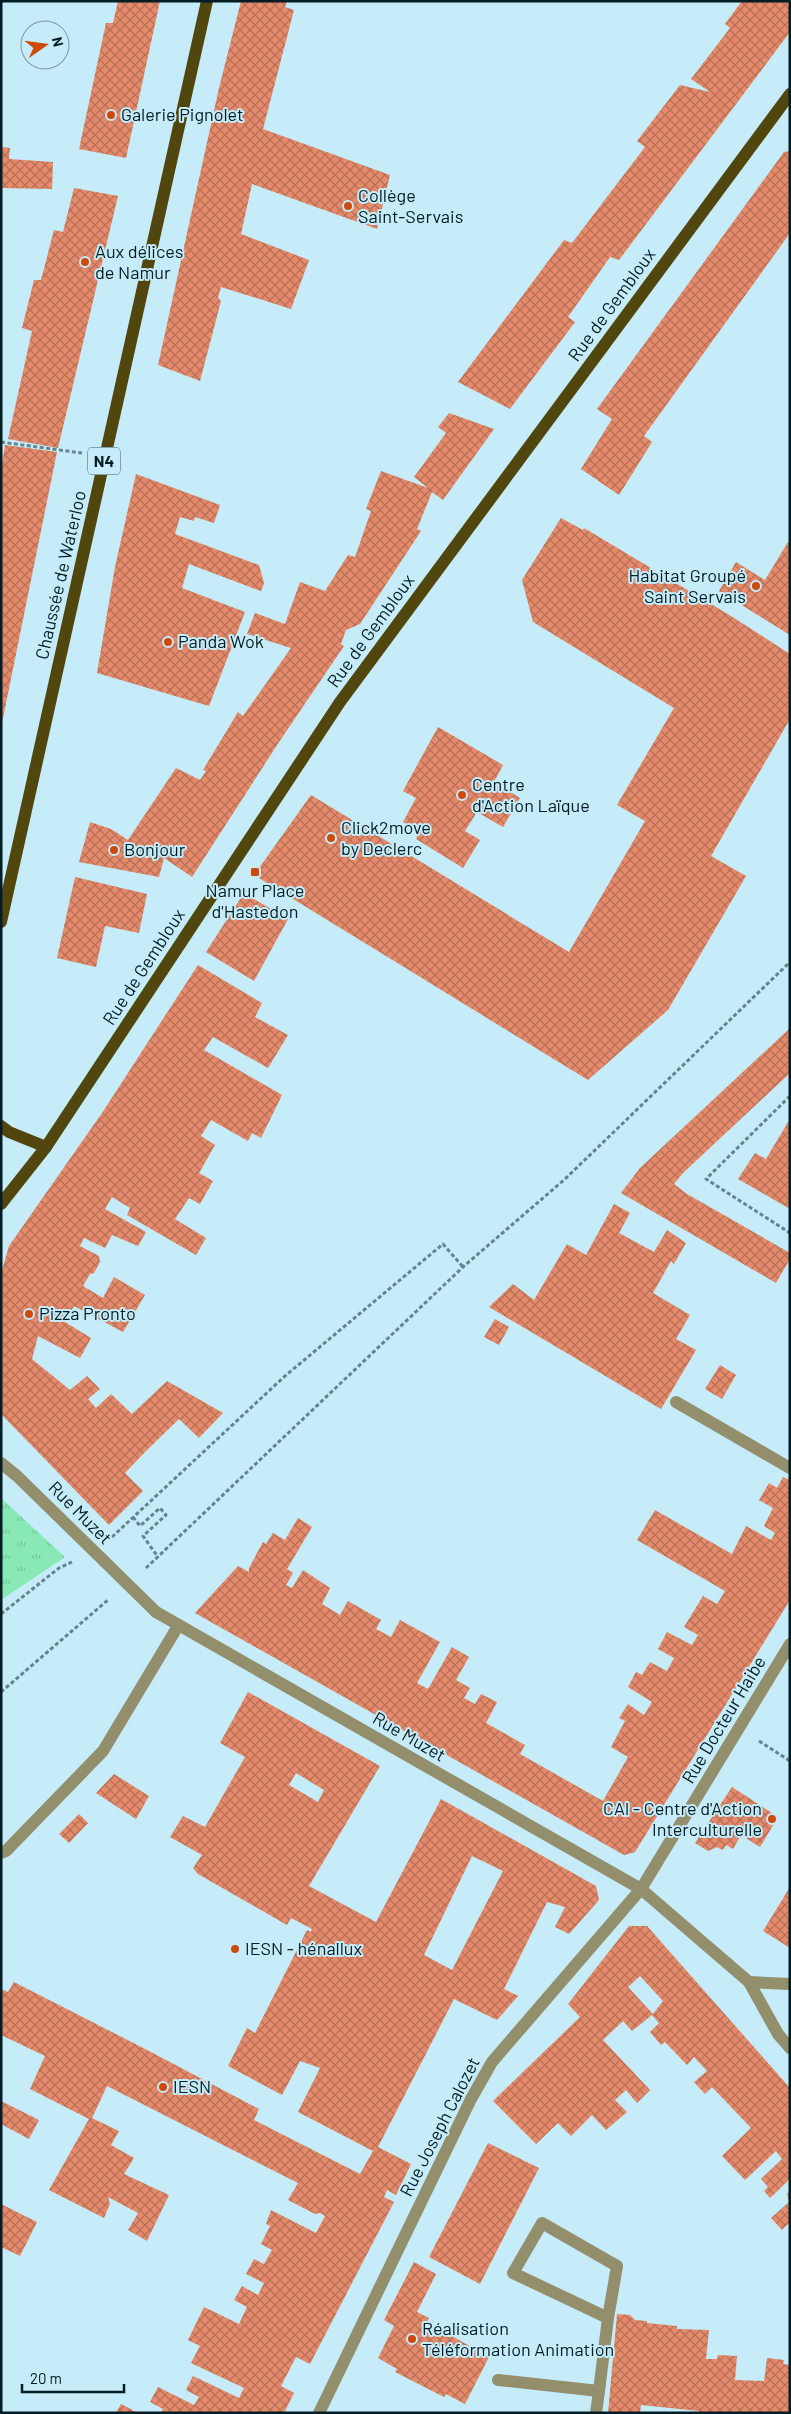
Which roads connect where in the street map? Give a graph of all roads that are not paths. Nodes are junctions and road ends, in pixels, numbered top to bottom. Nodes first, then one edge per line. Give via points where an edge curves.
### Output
1 (207, 1) edge
2 (790, 94) edge
3 (1, 922) edge
4 (1, 1126) edge
5 (46, 1147) junction
6 (1, 1204) edge
7 (676, 1402) dead end
8 (1, 1463) edge
9 (790, 1468) edge
10 (178, 1626) junction
11 (790, 1644) edge
12 (1, 1854) edge
13 (641, 1889) junction
14 (749, 1982) junction
15 (790, 1984) edge
16 (790, 2048) edge
17 (608, 2318) junction
18 (498, 2380) dead end
19 (599, 2391) junction
20 (319, 2413) edge
21 (596, 2413) edge

1 - 3 main road, Chaussée de Waterloo / N4
2 - 5 main road, Rue de Gembloux via 340,702
4 - 5 main road
5 - 6 main road, Rue de Gembloux
7 - 9 street
8 - 10 street, Rue Muzet, bridge via 156,1612
10 - 12 street via 103,1751
10 - 13 street, Rue Muzet
11 - 13 street, Rue Docteur Haibe
13 - 14 street, Rue Muzet
13 - 20 street, Rue Joseph Calozet via 492,2062
14 - 15 street
14 - 16 street, Rue Muzet via 778,2034
17 - 17 street via 513,2273 542,2223 617,2266
17 - 19 street
18 - 19 street
19 - 21 street

